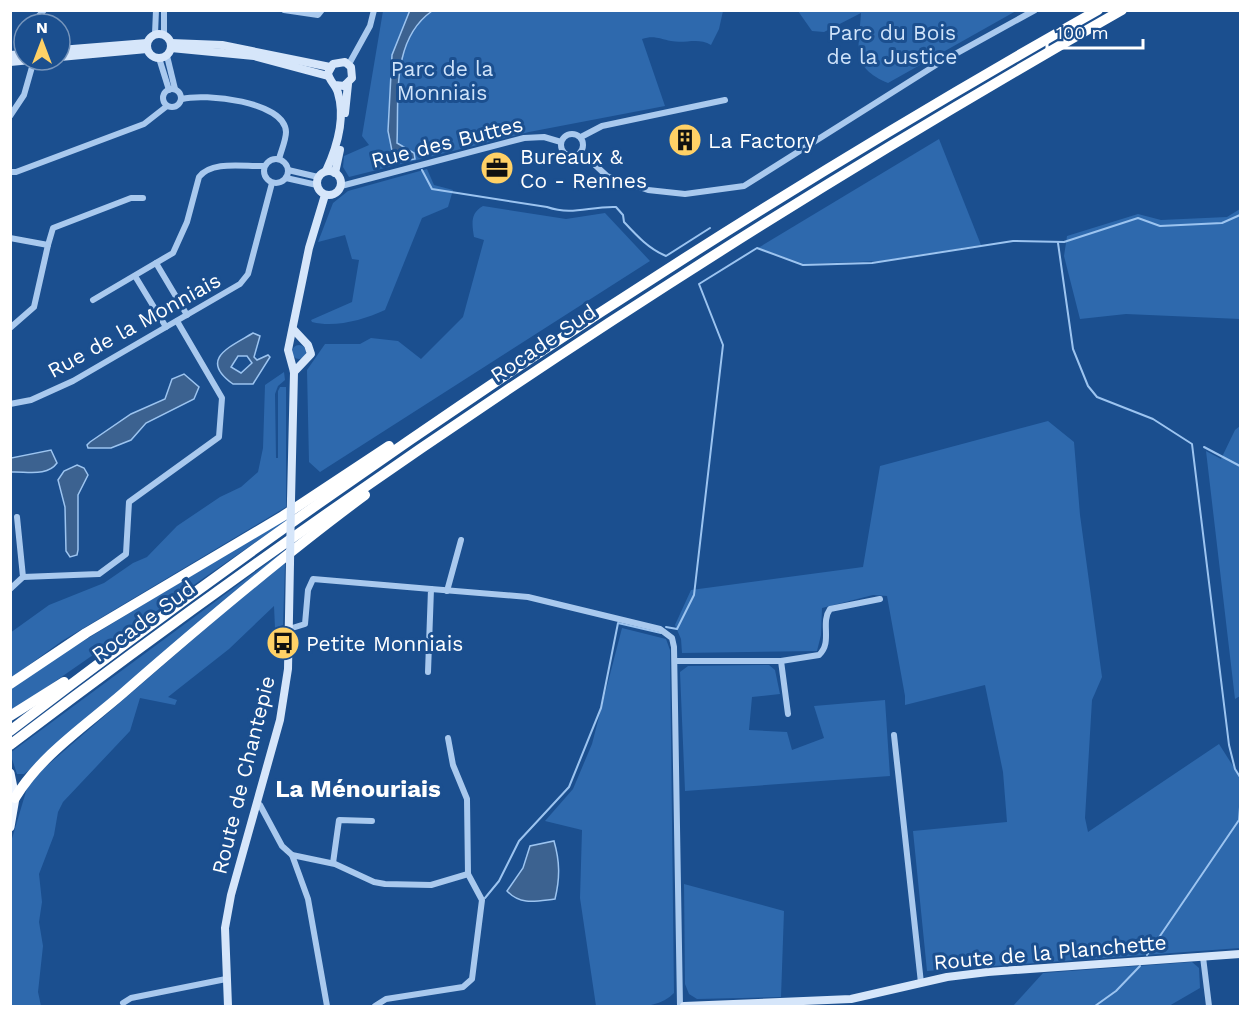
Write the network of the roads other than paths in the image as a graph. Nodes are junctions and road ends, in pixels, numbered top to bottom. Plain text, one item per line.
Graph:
1 (156, 10) edge
2 (164, 10) edge
3 (284, 10) edge
4 (322, 10) edge
5 (374, 10) edge
6 (1035, 10) edge
7 (1098, 10) edge
8 (1122, 10) edge
9 (160, 34) junction
10 (147, 46) junction
11 (72, 49) edge
12 (167, 51) junction
13 (72, 55) edge
14 (349, 64) junction
15 (329, 71) junction
16 (29, 72) edge
17 (348, 84) junction
18 (335, 85) junction
19 (172, 89) junction
20 (182, 99) junction
21 (725, 100) dead end
22 (167, 106) junction
23 (10, 116) edge
24 (581, 137) junction
25 (561, 142) junction
26 (581, 152) junction
27 (279, 159) junction
28 (264, 166) junction
29 (288, 170) junction
30 (10, 172) edge
31 (331, 172) junction
32 (286, 178) junction
33 (317, 181) junction
34 (272, 183) junction
35 (341, 186) junction
36 (325, 195) junction
37 (143, 198) dead end
38 (10, 238) edge
39 (48, 245) junction
40 (156, 263) junction
41 (135, 276) junction
42 (93, 300) dead end
43 (187, 315) junction
44 (177, 321) junction
45 (166, 327) junction
46 (10, 328) edge
47 (294, 330) junction
48 (303, 342) junction
49 (292, 344) junction
50 (292, 360) junction
51 (302, 363) junction
52 (294, 372) junction
53 (10, 404) edge
54 (428, 429) junction
55 (406, 458) junction
56 (17, 517) dead end
57 (460, 540) dead end
58 (23, 578) junction
59 (10, 589) edge
60 (431, 589) junction
61 (447, 591) junction
62 (880, 599) dead end
63 (289, 629) junction
64 (675, 661) junction
65 (781, 661) junction
66 (89, 671) junction
67 (428, 672) dead end
68 (10, 684) edge
69 (788, 714) dead end
70 (10, 716) edge
71 (10, 731) edge
72 (894, 735) dead end
73 (448, 738) dead end
74 (10, 745) edge
75 (12, 777) edge
76 (15, 798) junction
77 (257, 803) junction
78 (372, 821) dead end
79 (10, 827) edge
80 (292, 855) junction
81 (333, 863) junction
82 (468, 874) junction
83 (1240, 954) edge
84 (1203, 957) junction
85 (226, 979) junction
86 (921, 983) junction
87 (123, 1004) dead end
88 (228, 1006) edge
89 (327, 1006) edge
90 (375, 1006) edge
91 (682, 1006) edge
92 (1209, 1006) edge

1 - 9 street
2 - 9 street
3 - 4 street
5 - 14 street
6 - 26 street
7 - 54 highway, Rocade Sud
8 - 55 highway, Rocade Sud
9 - 10 street
9 - 12 street
10 - 11 street
10 - 12 street
10 - 13 street
12 - 15 street
12 - 19 street
14 - 15 street
14 - 17 street
15 - 18 street
16 - 23 street
17 - 18 street
17 - 31 street
18 - 31 street
19 - 20 street
19 - 22 street
20 - 22 street
20 - 27 street
21 - 24 street
22 - 30 street
24 - 25 street
24 - 26 street
25 - 26 street
25 - 35 street, Rue des Buttes
27 - 28 street
27 - 29 street
28 - 34 street
28 - 40 street
29 - 32 street
29 - 33 street
31 - 33 street
31 - 35 street
32 - 33 street
32 - 34 street
33 - 36 street
34 - 43 street, Rue de la Monniais
35 - 36 street
36 - 47 street
37 - 39 street
38 - 39 street
39 - 46 street
40 - 41 street
40 - 43 street
41 - 42 street
41 - 45 street
43 - 44 street, Rue de la Monniais
44 - 45 street, Rue de la Monniais
44 - 58 street
45 - 53 street, Rue de la Monniais
47 - 48 street
47 - 49 street
48 - 49 street
48 - 51 street
49 - 50 street
50 - 51 street
50 - 52 street, Route de Chantepie
51 - 52 street
52 - 63 street, Route de Chantepie, bridge
54 - 66 highway, Rocade Sud
54 - 68 highway
55 - 74 highway, Rocade Sud
55 - 76 highway
56 - 58 street
57 - 61 street
58 - 59 street
60 - 61 street
60 - 63 street
60 - 67 street
61 - 64 street
62 - 65 street
63 - 77 street, Route de Chantepie
64 - 65 street
64 - 91 street
65 - 69 street
66 - 70 highway
66 - 71 highway, Rocade Sud
72 - 86 street
73 - 82 street
75 - 76 main road
76 - 79 main road
77 - 80 street
77 - 85 street, Route de Chantepie
78 - 81 street
80 - 81 street
80 - 89 street
81 - 82 street
82 - 90 street
83 - 84 street, Route de la Planchette
84 - 86 street, Route de la Planchette
84 - 92 street
85 - 87 street
85 - 88 street, Route de Chantepie
86 - 91 street, Route de la Planchette

